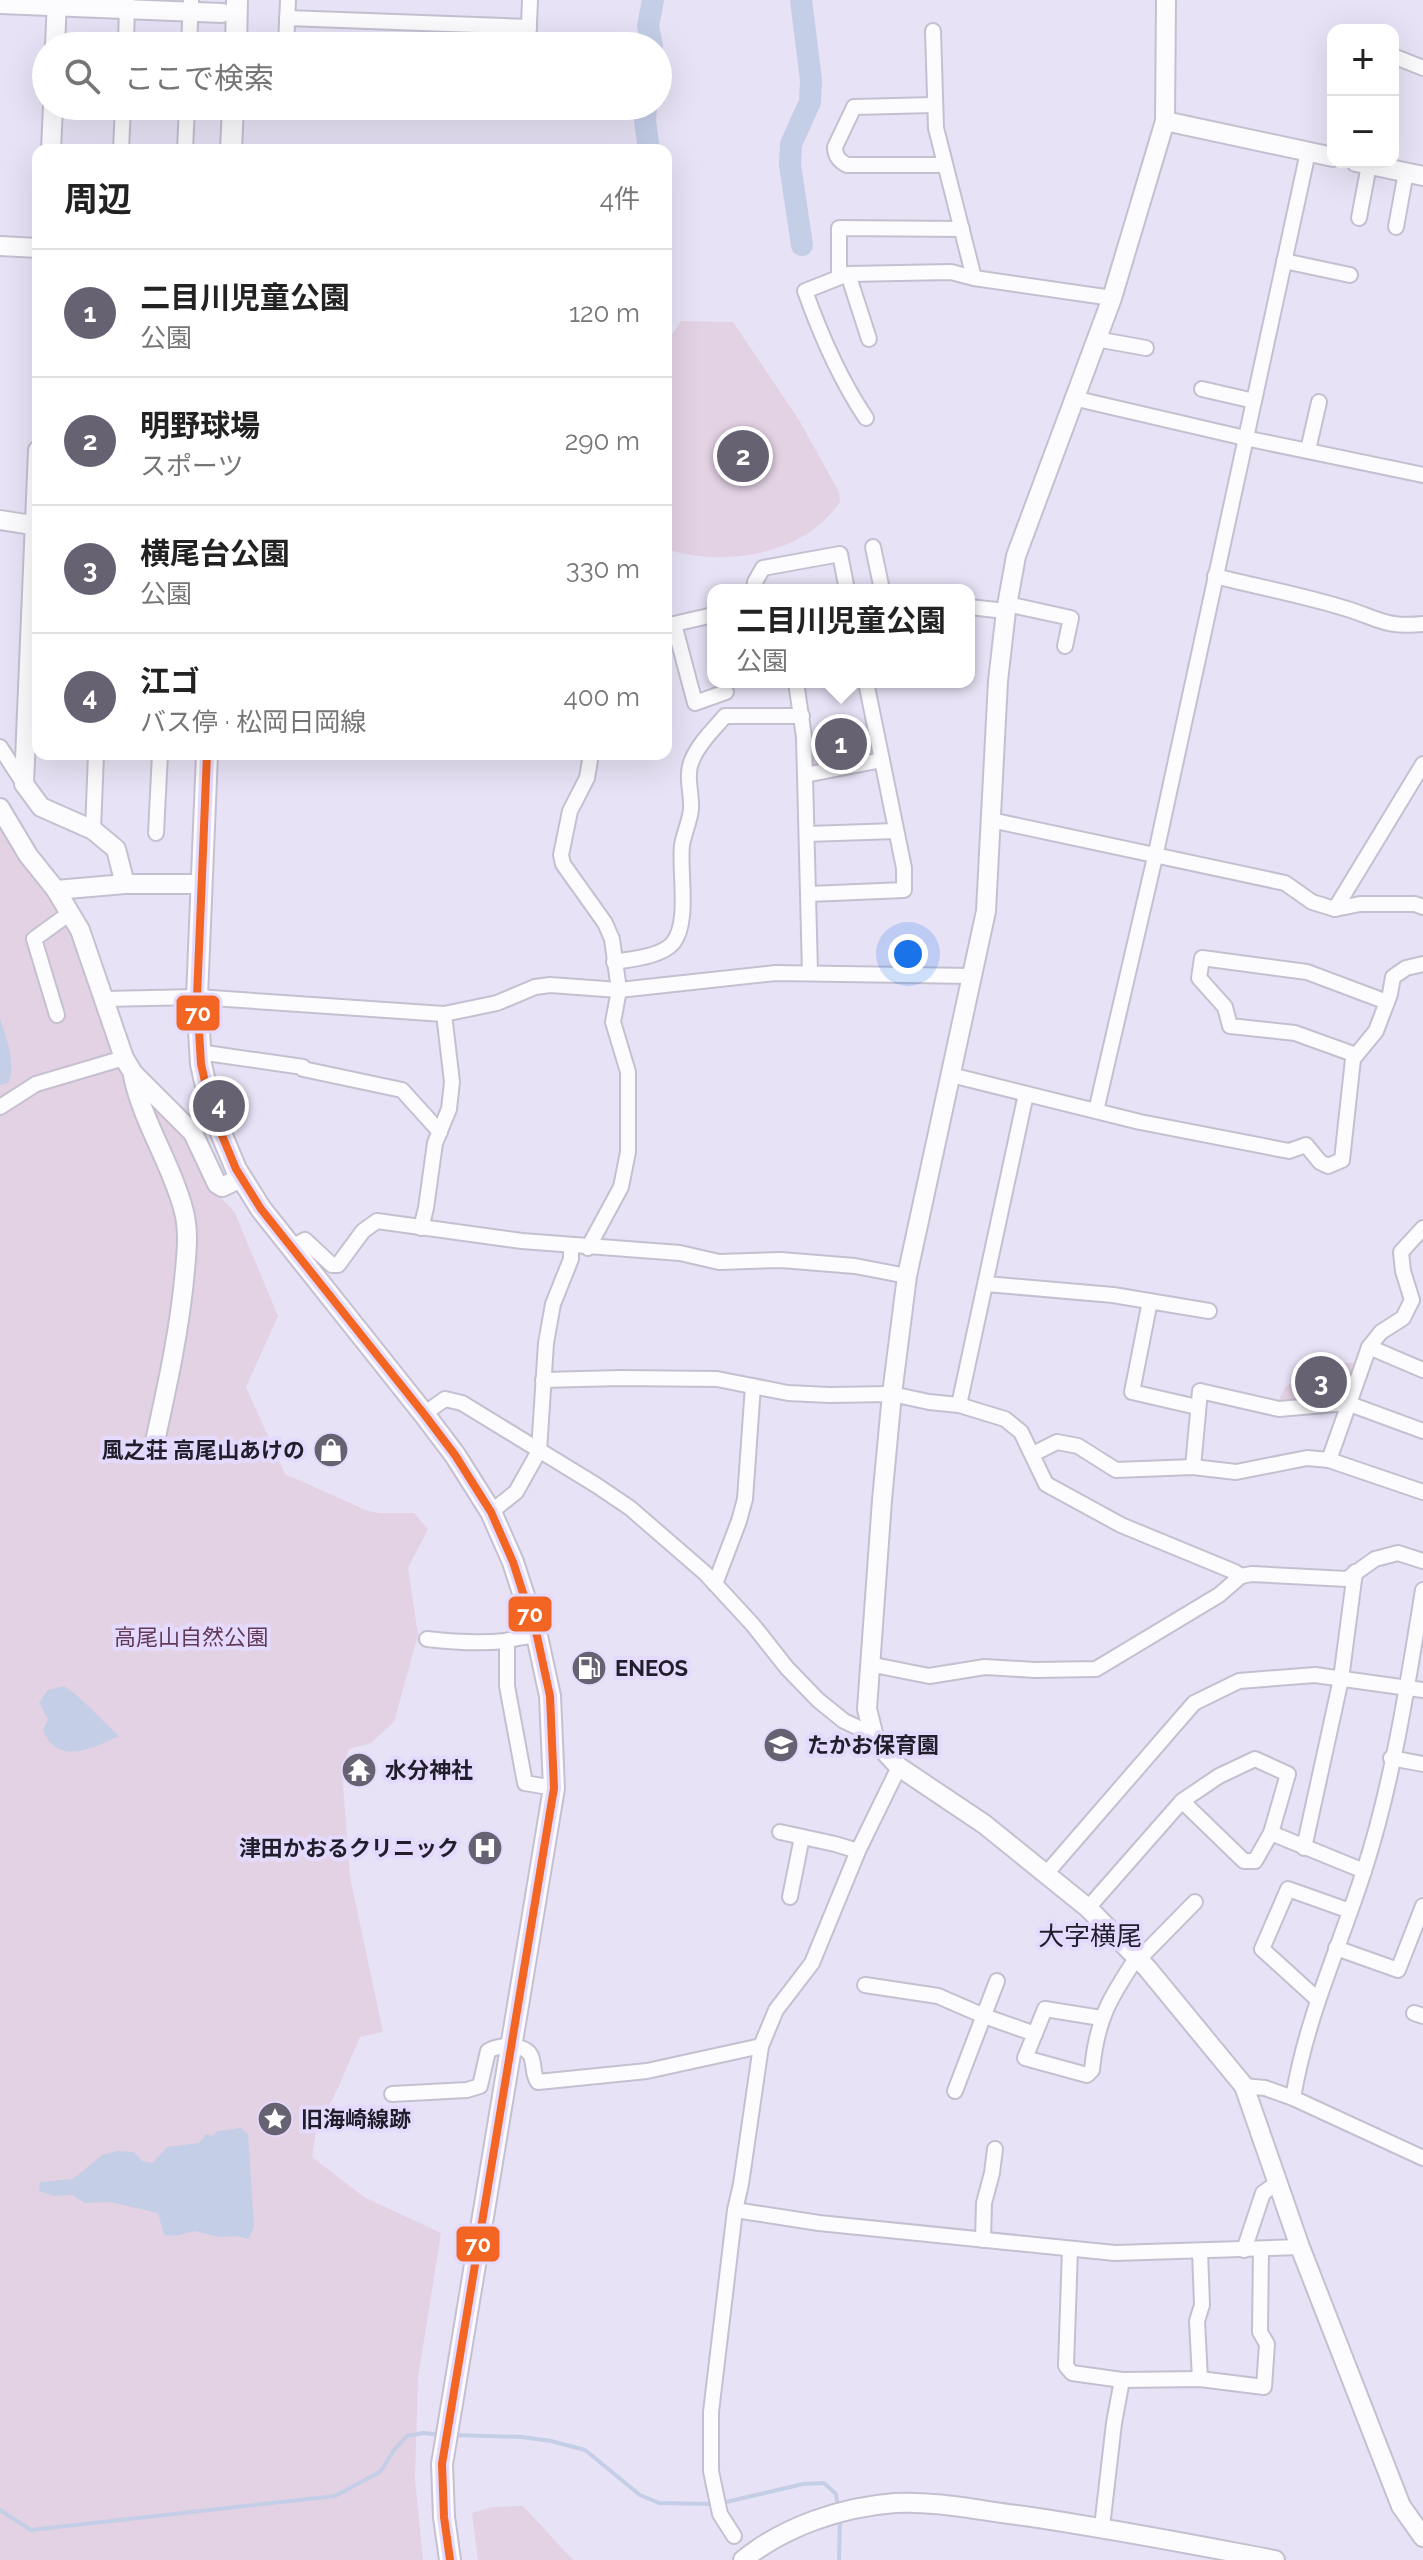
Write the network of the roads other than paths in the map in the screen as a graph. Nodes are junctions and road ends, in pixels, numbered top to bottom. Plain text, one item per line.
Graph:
1 (288, 0) edge
2 (530, 0) edge
3 (1166, 0) edge
4 (57, 3) edge
5 (0, 4) edge
6 (127, 5) edge
7 (191, 6) edge
8 (230, 7) edge
9 (287, 18) junction
10 (529, 27) junction
11 (933, 31) dead end
12 (56, 32) edge
13 (126, 32) edge
14 (190, 32) edge
15 (234, 32) edge
16 (286, 32) edge
17 (529, 32) edge
18 (1399, 58) edge
19 (1423, 68) edge
20 (933, 105) junction
21 (52, 120) edge
22 (122, 120) edge
23 (186, 120) edge
24 (232, 120) edge
25 (1165, 121) junction
26 (51, 144) edge
27 (121, 144) edge
28 (185, 144) edge
29 (231, 144) edge
30 (1308, 152) junction
31 (1327, 156) edge
32 (945, 165) junction
33 (1363, 168) edge
34 (1387, 168) edge
35 (1415, 174) edge
36 (1359, 218) dead end
37 (1396, 227) dead end
38 (962, 229) junction
39 (0, 246) edge
40 (32, 248) edge
41 (1284, 261) junction
42 (844, 275) junction
43 (1350, 275) dead end
44 (974, 278) junction
45 (1112, 298) junction
46 (871, 338) dead end
47 (1096, 339) junction
48 (1146, 348) dead end
49 (1202, 389) dead end
50 (1073, 398) junction
51 (1254, 401) junction
52 (1319, 402) dead end
53 (866, 418) dead end
54 (1245, 438) junction
55 (1308, 450) junction
56 (1423, 475) edge
57 (0, 520) edge
58 (32, 525) edge
59 (873, 547) dead end
60 (1215, 576) junction
61 (755, 584) edge
62 (846, 584) edge
63 (881, 584) edge
64 (975, 607) edge
65 (1006, 607) junction
66 (707, 616) edge
67 (1423, 624) edge
68 (1065, 646) dead end
69 (725, 688) edge
70 (727, 688) edge
71 (797, 688) edge
72 (867, 688) edge
73 (725, 716) junction
74 (802, 716) junction
75 (32, 738) edge
76 (0, 747) edge
77 (96, 760) edge
78 (160, 760) edge
79 (207, 760) edge
80 (590, 760) edge
81 (882, 760) junction
82 (1423, 764) edge
83 (805, 775) junction
84 (1419, 779) edge
85 (24, 784) junction
86 (0, 808) edge
87 (991, 820) junction
88 (93, 830) junction
89 (896, 831) junction
90 (156, 833) dead end
91 (807, 834) junction
92 (1155, 857) junction
93 (125, 884) junction
94 (202, 884) junction
95 (56, 890) junction
96 (809, 894) junction
97 (1423, 907) edge
98 (1335, 909) junction
99 (70, 913) junction
100 (614, 962) junction
101 (1423, 964) edge
102 (810, 973) junction
103 (972, 976) junction
104 (619, 990) junction
105 (197, 997) junction
106 (104, 999) junction
107 (1387, 1002) junction
108 (444, 1014) junction
109 (57, 1015) dead end
110 (199, 1052) junction
111 (1356, 1055) junction
112 (128, 1066) junction
113 (951, 1075) junction
114 (1026, 1094) junction
115 (0, 1107) edge
116 (1096, 1111) junction
117 (440, 1132) junction
118 (241, 1178) junction
119 (421, 1228) junction
120 (1420, 1235) edge
121 (571, 1245) junction
122 (292, 1247) junction
123 (588, 1248) junction
124 (907, 1276) junction
125 (986, 1284) junction
126 (1150, 1301) junction
127 (1418, 1303) edge
128 (1209, 1311) dead end
129 (1369, 1347) junction
130 (1423, 1370) edge
131 (543, 1380) junction
132 (753, 1386) junction
133 (892, 1394) junction
134 (1347, 1403) junction
135 (959, 1405) junction
136 (1197, 1407) junction
137 (424, 1414) junction
138 (1423, 1431) edge
139 (154, 1446) dead end
140 (539, 1451) junction
141 (1033, 1454) junction
142 (1329, 1460) junction
143 (1193, 1467) junction
144 (1423, 1492) edge
145 (491, 1512) junction
146 (1423, 1561) edge
147 (1355, 1572) junction
148 (1241, 1576) junction
149 (715, 1584) junction
150 (1423, 1590) edge
151 (537, 1636) junction
152 (427, 1639) dead end
153 (507, 1641) junction
154 (869, 1664) junction
155 (1341, 1679) junction
156 (1407, 1688) junction
157 (1423, 1690) edge
158 (872, 1734) junction
159 (1391, 1758) junction
160 (1423, 1764) edge
161 (899, 1767) junction
162 (554, 1788) junction
163 (1182, 1801) junction
164 (780, 1832) dead end
165 (1271, 1833) junction
166 (802, 1837) junction
167 (1304, 1848) junction
168 (858, 1851) junction
169 (1364, 1871) junction
170 (1045, 1875) junction
171 (790, 1897) dead end
172 (1195, 1902) dead end
173 (1423, 1906) edge
174 (1088, 1908) junction
175 (1350, 1911) junction
176 (1336, 1948) junction
177 (1138, 1958) junction
178 (997, 1981) dead end
179 (865, 1985) dead end
180 (1317, 1999) junction
181 (984, 2016) junction
182 (1101, 2018) junction
183 (1035, 2034) junction
184 (761, 2046) junction
185 (512, 2047) junction
186 (1244, 2086) junction
187 (955, 2091) dead end
188 (392, 2094) dead end
189 (1293, 2098) junction
190 (995, 2149) dead end
191 (1423, 2158) edge
192 (1277, 2183) junction
193 (735, 2210) junction
194 (983, 2240) junction
195 (1300, 2247) junction
196 (1070, 2249) junction
197 (1244, 2250) junction
198 (1261, 2250) junction
199 (1200, 2251) junction
200 (1200, 2379) junction
201 (1122, 2380) junction
202 (1102, 2527) junction
203 (734, 2536) dead end
204 (1423, 2537) edge
205 (455, 2556) edge
206 (743, 2560) edge
207 (1275, 2560) edge

1 - 9 street
2 - 10 street
3 - 25 street
4 - 5 street
4 - 6 street
4 - 12 street
6 - 7 street
6 - 13 street
7 - 8 street
7 - 14 street
8 - 15 main road
9 - 10 street
9 - 16 street
10 - 17 street
11 - 20 street
18 - 19 street
20 - 32 street
20 - 32 street
21 - 26 street
22 - 27 street
23 - 28 street
24 - 29 main road
25 - 30 street
25 - 45 street
30 - 31 street
30 - 41 street
32 - 38 street
33 - 36 street
34 - 35 street
35 - 37 street
38 - 42 street
38 - 44 street
39 - 40 street
41 - 43 street
41 - 51 street
42 - 44 street
42 - 46 street
42 - 53 street
44 - 45 street
45 - 47 street
47 - 48 street
47 - 50 street
49 - 51 street
50 - 54 street
50 - 65 street
51 - 54 street
52 - 55 street
54 - 55 street
54 - 60 street
55 - 56 street
57 - 58 street
59 - 63 street
60 - 67 street
60 - 92 street
61 - 62 street
64 - 65 street
65 - 68 street
65 - 87 street
66 - 69 street
70 - 73 street
71 - 74 street
72 - 81 street
73 - 74 street
73 - 100 street
74 - 83 street
75 - 85 street
76 - 85 street
77 - 88 street
78 - 90 street
79 - 94 main road
80 - 100 street
81 - 83 street
81 - 89 street
82 - 84 street
83 - 91 street
84 - 98 street
85 - 88 street
86 - 95 street
87 - 92 street
87 - 103 street
88 - 93 street
89 - 91 street
89 - 96 street
91 - 96 street
92 - 98 street
92 - 116 street
93 - 94 street
93 - 95 street
94 - 105 main road
95 - 99 street
96 - 102 street
97 - 98 street
99 - 106 street
99 - 109 street
100 - 104 street
101 - 107 street
102 - 103 street
102 - 104 street
103 - 113 street
104 - 108 street
104 - 123 street
105 - 106 street
105 - 108 street
105 - 110 main road
106 - 112 street
107 - 111 street
107 - 111 street
108 - 117 street
110 - 117 street
110 - 118 main road
111 - 116 street
112 - 115 street
112 - 118 street
112 - 139 street
113 - 114 street
113 - 124 street
114 - 116 street
114 - 125 street
117 - 119 street
118 - 122 main road
119 - 121 street
119 - 122 street
120 - 127 street
121 - 123 street
121 - 131 street
122 - 137 main road
123 - 124 street
124 - 133 street
125 - 126 street
125 - 135 street
126 - 128 street
126 - 136 street
127 - 129 street
129 - 130 street
129 - 134 street
131 - 132 street
131 - 140 street
132 - 133 street
132 - 149 street
133 - 135 street
133 - 154 street
134 - 136 street
134 - 138 street
134 - 142 street
135 - 141 street
136 - 143 street
137 - 140 street
137 - 145 main road
140 - 145 street
140 - 149 street
141 - 143 street
141 - 148 street
142 - 143 street
142 - 144 street
145 - 151 main road
146 - 147 street
147 - 148 street
147 - 155 street
148 - 154 street
149 - 158 street
150 - 156 street
151 - 153 street
151 - 162 main road
152 - 153 street
153 - 162 street
154 - 158 street
155 - 156 street
155 - 167 street
155 - 170 street
156 - 157 street
156 - 159 street
158 - 161 street
159 - 160 street
159 - 169 street
161 - 168 street
161 - 170 street
162 - 185 main road
163 - 165 street
163 - 165 street
163 - 174 street
164 - 166 street
165 - 167 street
166 - 168 street
166 - 171 street
167 - 169 street
168 - 184 street
169 - 175 street
170 - 174 street
172 - 177 street
173 - 176 street
174 - 177 street
175 - 176 street
175 - 180 street
176 - 180 street
177 - 182 street
177 - 186 street
178 - 181 street
179 - 181 street
180 - 189 street
181 - 183 street
181 - 187 street
182 - 183 street
182 - 183 street
184 - 185 street
184 - 193 street
185 - 188 street
185 - 205 main road
186 - 189 street
186 - 192 street
189 - 191 street
190 - 194 street
192 - 195 street
192 - 197 street
193 - 194 street
193 - 203 street
194 - 196 street
195 - 198 street
195 - 204 street
196 - 199 street
196 - 201 street
197 - 198 street
197 - 199 street
198 - 200 street
199 - 200 street
200 - 201 street
201 - 202 street
202 - 206 street
202 - 207 street

